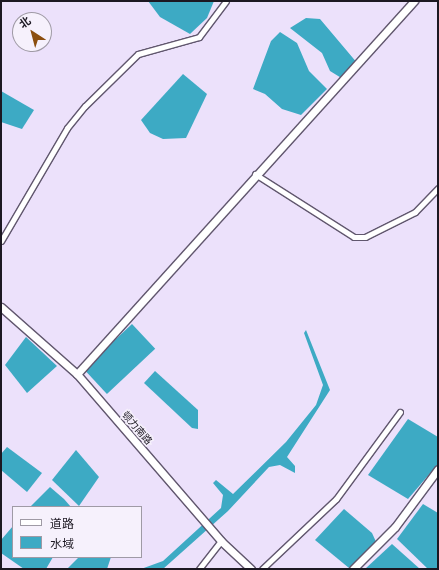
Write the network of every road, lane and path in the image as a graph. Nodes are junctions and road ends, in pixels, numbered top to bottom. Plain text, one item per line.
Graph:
1 (226, 1) edge
2 (414, 1) edge
3 (255, 174) junction
4 (438, 188) edge
5 (1, 241) edge
6 (1, 307) edge
7 (77, 374) junction
8 (400, 412) dead end
9 (438, 469) edge
10 (221, 541) junction
11 (199, 569) edge
12 (251, 569) edge
13 (262, 569) edge
14 (353, 569) edge

1 - 5 street
2 - 3 street
3 - 4 street
3 - 7 street
6 - 7 street, 顿力南路
7 - 10 street, 顿力南路
8 - 13 street
9 - 14 street
10 - 11 street
10 - 12 street, 顿力南路

